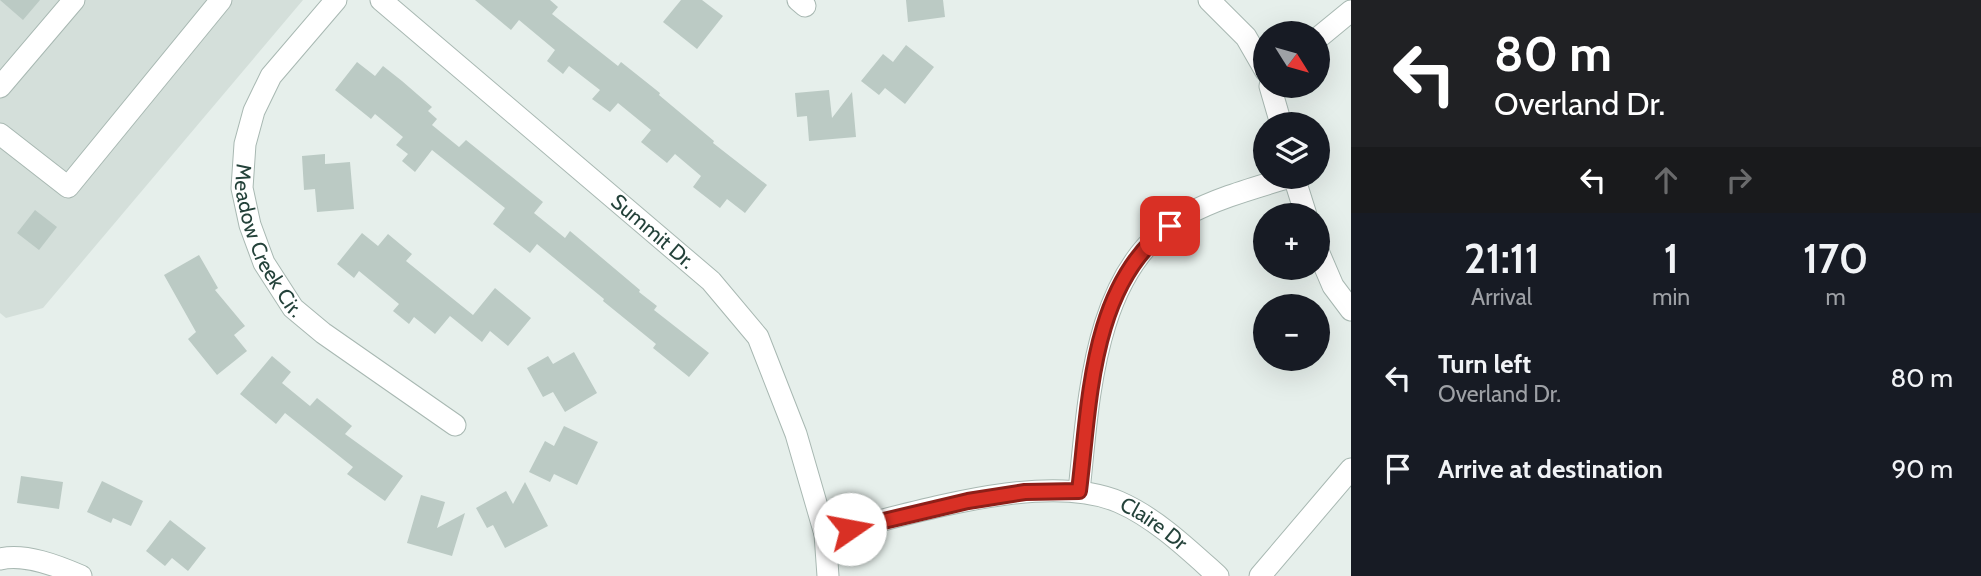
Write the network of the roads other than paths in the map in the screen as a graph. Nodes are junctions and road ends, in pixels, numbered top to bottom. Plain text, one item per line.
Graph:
1 (74, 0) edge
2 (221, 0) edge
3 (336, 0) edge
4 (381, 0) edge
5 (1209, 0) edge
6 (1351, 11) edge
7 (1330, 28) edge
8 (1253, 49) edge
9 (0, 87) edge
10 (0, 134) edge
11 (1253, 189) edge
12 (1330, 280) edge
13 (1351, 310) edge
14 (454, 425) dead end
15 (1351, 470) edge
16 (1079, 491) junction
17 (825, 534) junction
18 (0, 559) edge
19 (81, 576) edge
20 (828, 576) edge
21 (1218, 576) edge
22 (1260, 576) edge

1 - 9 street
2 - 10 street
3 - 14 street, Meadow Creek Cir.
4 - 17 street, Summit Dr.
5 - 8 street
6 - 7 street
11 - 16 street
12 - 13 street
15 - 22 street
16 - 17 street, Claire Dr
16 - 21 street, Claire Dr
17 - 20 street, Summit Dr.
18 - 19 street

